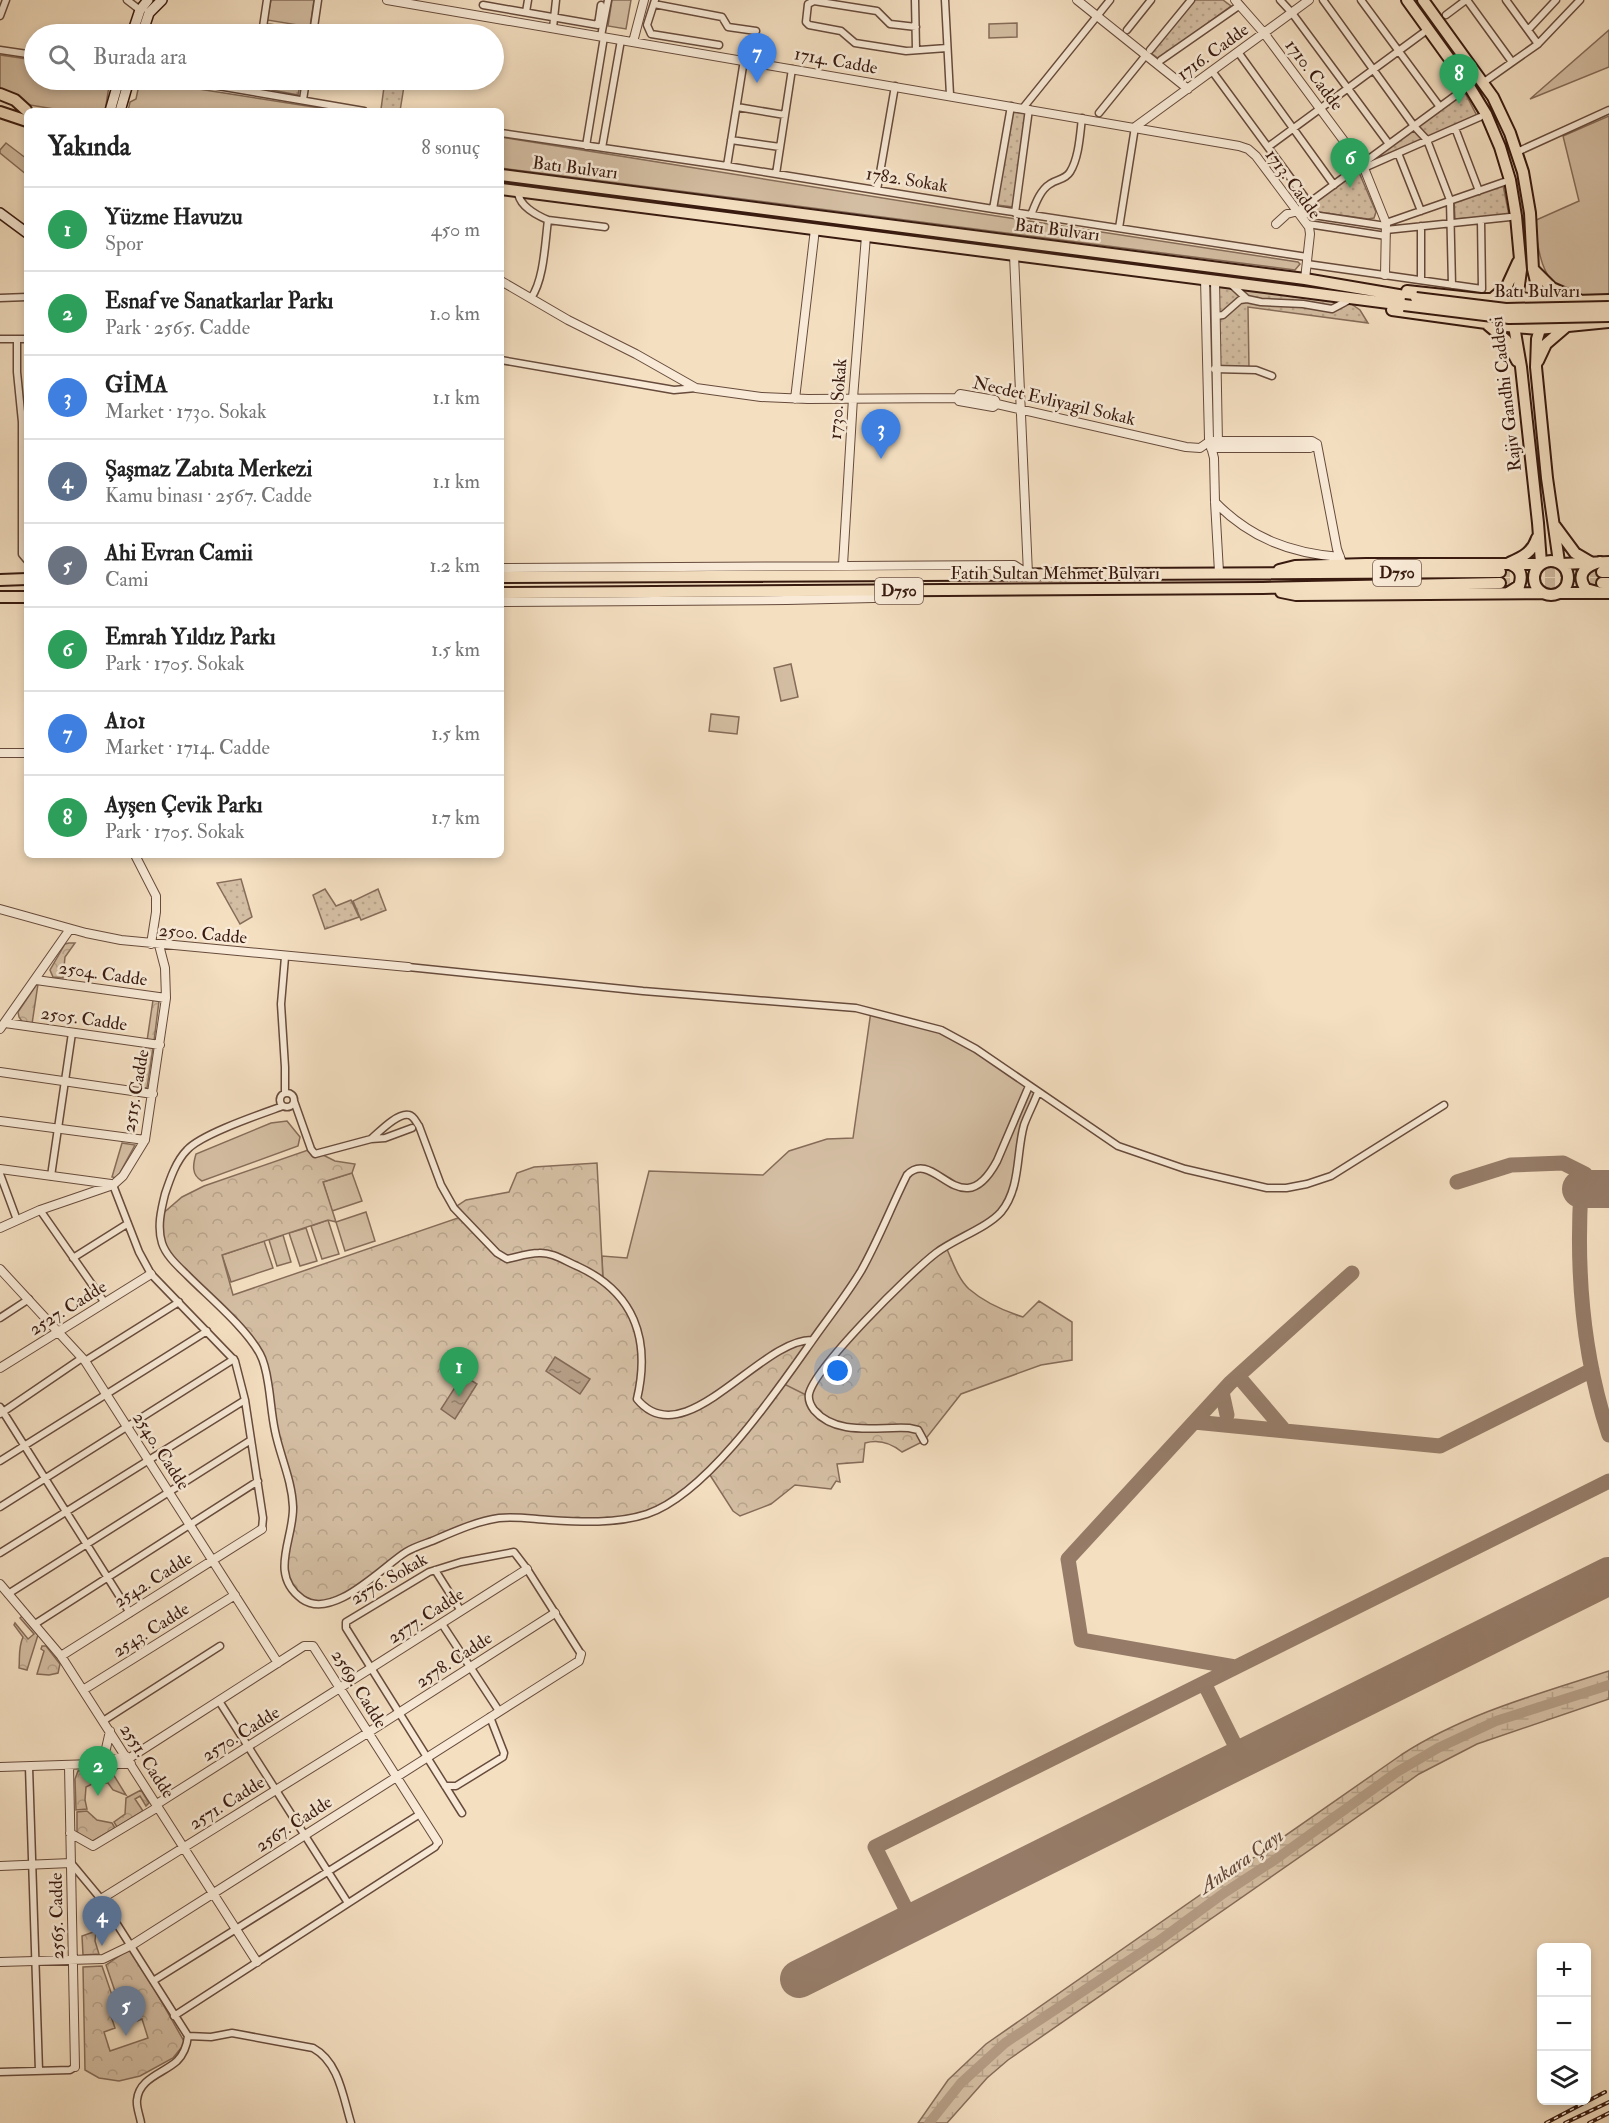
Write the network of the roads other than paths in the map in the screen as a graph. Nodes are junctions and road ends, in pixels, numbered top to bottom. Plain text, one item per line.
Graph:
1 (6, 0) edge
2 (127, 0) edge
3 (148, 0) edge
4 (162, 0) edge
5 (267, 0) edge
6 (318, 0) edge
7 (387, 0) edge
8 (528, 0) edge
9 (556, 0) edge
10 (608, 0) edge
11 (644, 0) edge
12 (915, 0) edge
13 (945, 0) edge
14 (1077, 0) edge
15 (1110, 0) edge
16 (1151, 0) edge
17 (1191, 0) edge
18 (1280, 0) edge
19 (1309, 0) edge
20 (1323, 0) edge
21 (1361, 0) edge
22 (1407, 0) edge
23 (1423, 0) edge
24 (1467, 0) edge
25 (1517, 0) edge
26 (1556, 0) edge
27 (1580, 0) edge
28 (407, 2) edge
29 (654, 2) edge
30 (1238, 2) edge
31 (1509, 3) edge
32 (483, 5) dead end
33 (601, 5) dead end
34 (140, 10) junction
35 (526, 12) junction
36 (1292, 13) junction
37 (1446, 15) dead end
38 (0, 16) edge
39 (1097, 16) junction
40 (554, 17) junction
41 (135, 24) edge
42 (145, 24) edge
43 (263, 24) edge
44 (314, 24) edge
45 (916, 27) junction
46 (553, 28) junction
47 (1127, 30) dead end
48 (1528, 30) junction
49 (756, 31) dead end
50 (1264, 33) junction
51 (1424, 33) dead end
52 (603, 36) junction
53 (621, 39) junction
54 (633, 42) junction
55 (1538, 44) junction
56 (719, 45) dead end
57 (947, 48) junction
58 (916, 49) junction
59 (0, 50) edge
60 (1399, 51) junction
61 (1148, 52) junction
62 (1238, 52) junction
63 (24, 54) edge
64 (744, 60) junction
65 (1161, 60) dead end
66 (1512, 62) junction
67 (792, 69) junction
68 (1374, 70) junction
69 (1212, 71) junction
70 (1484, 82) junction
71 (895, 86) junction
72 (1348, 88) junction
73 (1188, 89) junction
74 (116, 90) edge
75 (126, 90) edge
76 (240, 90) edge
77 (304, 90) edge
78 (1463, 90) dead end
79 (252, 92) joint
80 (0, 94) edge
81 (950, 95) junction
82 (0, 100) edge
83 (303, 100) junction
84 (1011, 105) junction
85 (737, 107) junction
86 (1440, 107) junction
87 (111, 108) edge
88 (121, 108) edge
89 (347, 108) edge
90 (1026, 108) junction
91 (1320, 109) junction
92 (24, 110) edge
93 (1609, 110) edge
94 (24, 112) edge
95 (2, 113) edge
96 (1098, 113) dead end
97 (24, 114) edge
98 (785, 114) junction
99 (1480, 117) dead end
100 (1082, 118) junction
101 (1414, 126) junction
102 (1135, 127) junction
103 (1293, 128) junction
104 (1455, 128) junction
105 (504, 133) edge
106 (731, 140) junction
107 (1427, 140) junction
108 (1389, 144) junction
109 (586, 146) junction
110 (780, 147) junction
111 (1243, 147) joint
112 (1268, 147) junction
113 (602, 148) junction
114 (1517, 152) junction
115 (1398, 153) junction
116 (727, 166) junction
117 (1363, 166) junction
118 (776, 174) junction
119 (504, 175) edge
120 (1504, 182) dead end
121 (1334, 185) junction
122 (504, 189) edge
123 (877, 190) junction
124 (518, 191) junction
125 (1479, 191) junction
126 (1450, 201) junction
127 (1309, 203) junction
128 (993, 209) junction
129 (1421, 211) junction
130 (1299, 212) junction
131 (0, 213) edge
132 (1015, 213) junction
133 (1031, 215) junction
134 (1510, 217) dead end
135 (548, 220) junction
136 (1481, 220) junction
137 (1452, 223) junction
138 (1276, 224) dead end
139 (1308, 224) junction
140 (1421, 226) junction
141 (605, 227) dead end
142 (1119, 228) junction
143 (1386, 228) junction
144 (815, 229) junction
145 (24, 231) edge
146 (866, 236) junction
147 (1014, 255) junction
148 (1520, 259) junction
149 (1307, 260) junction
150 (1533, 269) junction
151 (1385, 275) junction
152 (1305, 279) junction
153 (1210, 280) junction
154 (1421, 280) junction
155 (1228, 282) junction
156 (504, 283) edge
157 (1452, 285) junction
158 (1353, 287) junction
159 (1288, 290) junction
160 (1334, 296) junction
161 (24, 297) edge
162 (0, 298) edge
163 (531, 298) junction
164 (1247, 299) junction
165 (1492, 300) junction
166 (1517, 300) junction
167 (1609, 300) edge
168 (1347, 301) junction
169 (1583, 301) junction
170 (1542, 302) junction
171 (1287, 303) junction
172 (1609, 307) edge
173 (1216, 316) junction
174 (1609, 316) edge
175 (1609, 322) edge
176 (1485, 323) junction
177 (1568, 326) junction
178 (1515, 327) junction
179 (1538, 329) junction
180 (0, 339) edge
181 (24, 339) edge
182 (17, 340) junction
183 (504, 361) edge
184 (1521, 367) junction
185 (1536, 367) junction
186 (1207, 369) junction
187 (1217, 369) junction
188 (1272, 376) dead end
189 (696, 388) junction
190 (853, 398) junction
191 (795, 399) junction
192 (1021, 409) junction
193 (24, 417) edge
194 (1214, 445) junction
195 (1215, 502) junction
196 (1539, 523) junction
197 (1553, 523) junction
198 (24, 556) edge
199 (1342, 561) junction
200 (1509, 563) junction
201 (1560, 563) junction
202 (1540, 564) junction
203 (843, 565) junction
204 (791, 566) junction
205 (504, 568) edge
206 (1220, 572) junction
207 (1262, 573) junction
208 (1028, 574) junction
209 (831, 575) junction
210 (1604, 576) edge
211 (504, 577) edge
212 (24, 579) edge
213 (0, 580) edge
214 (1263, 588) junction
215 (920, 591) junction
216 (504, 593) edge
217 (1542, 593) junction
218 (1559, 593) junction
219 (1508, 594) junction
220 (0, 597) edge
221 (24, 597) edge
222 (504, 603) edge
223 (0, 753) edge
224 (24, 753) edge
225 (137, 858) edge
226 (0, 909) edge
227 (70, 929) junction
228 (155, 945) junction
229 (285, 957) junction
230 (408, 968) joint
231 (36, 980) junction
232 (166, 998) junction
233 (3, 1026) edge
234 (72, 1033) junction
235 (160, 1045) junction
236 (285, 1067) junction
237 (0, 1072) edge
238 (65, 1082) junction
239 (1029, 1086) junction
240 (1038, 1092) junction
241 (153, 1094) junction
242 (288, 1102) junction
243 (1444, 1105) dead end
244 (0, 1121) edge
245 (58, 1128) junction
246 (412, 1128) dead end
247 (371, 1139) junction
248 (145, 1140) junction
249 (0, 1169) edge
250 (0, 1174) edge
251 (51, 1176) junction
252 (113, 1185) junction
253 (40, 1210) junction
254 (17, 1220) junction
255 (127, 1224) junction
256 (0, 1228) edge
257 (73, 1258) junction
258 (1, 1271) edge
259 (151, 1274) junction
260 (29, 1299) junction
261 (179, 1302) junction
262 (105, 1303) junction
263 (0, 1318) edge
264 (207, 1331) junction
265 (58, 1332) junction
266 (812, 1340) junction
267 (84, 1359) junction
268 (234, 1359) junction
269 (0, 1368) edge
270 (106, 1394) junction
271 (245, 1400) junction
272 (1, 1411) edge
273 (127, 1426) junction
274 (251, 1440) junction
275 (924, 1442) dead end
276 (25, 1446) junction
277 (149, 1460) junction
278 (0, 1461) edge
279 (45, 1478) junction
280 (258, 1481) junction
281 (170, 1492) junction
282 (0, 1507) edge
283 (66, 1511) junction
284 (190, 1525) junction
285 (262, 1529) joint
286 (87, 1544) junction
287 (0, 1553) edge
288 (213, 1560) junction
289 (528, 1569) junction
290 (435, 1570) junction
291 (108, 1577) junction
292 (3, 1590) edge
293 (235, 1594) junction
294 (461, 1611) junction
295 (130, 1612) junction
296 (555, 1613) junction
297 (34, 1624) junction
298 (442, 1624) junction
299 (220, 1646) dead end
300 (581, 1654) joint
301 (61, 1656) junction
302 (278, 1663) junction
303 (470, 1667) junction
304 (371, 1669) junction
305 (341, 1688) junction
306 (83, 1690) junction
307 (219, 1701) junction
308 (499, 1711) junction
309 (399, 1713) junction
310 (490, 1717) junction
311 (104, 1721) junction
312 (110, 1731) junction
313 (369, 1732) junction
314 (249, 1747) junction
315 (427, 1757) junction
316 (128, 1760) junction
317 (96, 1764) junction
318 (69, 1766) junction
319 (0, 1767) edge
320 (29, 1767) junction
321 (396, 1777) junction
322 (445, 1786) junction
323 (276, 1790) junction
324 (158, 1805) junction
325 (462, 1813) dead end
326 (420, 1814) junction
327 (70, 1833) junction
328 (305, 1835) junction
329 (438, 1842) joint
330 (184, 1847) junction
331 (71, 1863) junction
332 (32, 1865) junction
333 (0, 1866) edge
334 (328, 1872) junction
335 (214, 1893) junction
336 (101, 1899) junction
337 (348, 1903) junction
338 (236, 1929) junction
339 (132, 1945) junction
340 (73, 1960) junction
341 (36, 1961) junction
342 (0, 1962) edge
343 (257, 1962) junction
344 (153, 1981) junction
345 (174, 2016) junction
346 (188, 2036) junction
347 (75, 2067) joint
348 (39, 2071) junction
349 (0, 2072) edge
350 (141, 2123) edge
351 (351, 2123) edge

1 - 38 street
2 - 34 street
3 - 34 main road
4 - 42 main road
5 - 43 street
6 - 44 street
7 - 28 street, 1714. Cadde
8 - 35 street
9 - 40 street
10 - 52 street
11 - 54 street
12 - 45 street
13 - 57 street
14 - 39 street
15 - 39 street
16 - 47 street
17 - 61 street
18 - 36 street
19 - 36 street, 1716. Cadde
20 - 68 street
21 - 60 street
22 - 148 main road, Rajiv Gandhi Caddesi
23 - 70 main road, Rajiv Gandhi Caddesi
24 - 37 street
24 - 66 street
25 - 31 street
26 - 48 street
27 - 55 street
28 - 46 street, 1714. Cadde
29 - 49 street
29 - 56 street
30 - 50 street, 1710. Cadde
30 - 65 street
31 - 48 street
32 - 35 street
33 - 40 street
34 - 41 main road
35 - 40 street
36 - 50 street, 1716. Cadde
36 - 72 street
39 - 61 street
39 - 90 street
40 - 46 street
45 - 58 street
45 - 58 street
46 - 52 street, 1714. Cadde
48 - 55 street
50 - 62 street, 1716. Cadde
50 - 91 street, 1710. Cadde
51 - 60 street
52 - 53 street, 1714. Cadde
52 - 109 street
53 - 54 street, 1714. Cadde
53 - 113 street
54 - 64 street, 1714. Cadde
55 - 66 street
57 - 58 street
57 - 81 street
59 - 63 street
60 - 68 street
60 - 86 street
61 - 73 street
61 - 96 street
62 - 69 street, 1716. Cadde
62 - 103 street
64 - 67 street, 1714. Cadde
64 - 85 street
66 - 70 street
67 - 71 street, 1714. Cadde
67 - 98 street
68 - 72 street
68 - 101 street
69 - 73 street, 1716. Cadde
69 - 112 street
70 - 114 main road, Rajiv Gandhi Caddesi
71 - 81 street, 1714. Cadde
71 - 123 street
72 - 91 street
72 - 108 street
73 - 102 street, 1716. Cadde
74 - 87 main road
75 - 88 main road
76 - 79 street
77 - 83 street
78 - 86 street
79 - 83 street
80 - 92 main road
81 - 84 street, 1714. Cadde
82 - 94 main road
83 - 89 street
84 - 90 street, 1714. Cadde
84 - 128 street
85 - 98 street
85 - 106 street
86 - 101 street
90 - 100 street, 1714. Cadde
90 - 132 street
91 - 103 street
91 - 117 street, 1710. Cadde
93 - 114 street
95 - 97 main road
98 - 110 street
99 - 104 street
100 - 102 street, 1714. Cadde
100 - 133 street
101 - 107 street
101 - 108 street
102 - 111 street, 1714. Cadde
102 - 142 street
103 - 112 street
103 - 121 street
104 - 107 street
104 - 125 street
105 - 109 street, 1782. Sokak
106 - 110 street
106 - 116 street
107 - 115 street
107 - 126 street
108 - 117 street
109 - 113 street, 1782. Sokak
110 - 118 street
111 - 130 street, 1713. Cadde
112 - 127 street
113 - 116 street, 1782. Sokak
114 - 150 main road, Rajiv Gandhi Caddesi
115 - 117 street
115 - 129 street
116 - 118 street, 1782. Sokak
117 - 121 street
117 - 143 street, 1710. Cadde
118 - 123 street, 1782. Sokak
119 - 152 main road, Batı Bulvarı
120 - 125 street
121 - 127 street
122 - 124 main road, Batı Bulvarı
123 - 128 street, 1782. Sokak
124 - 135 street
124 - 144 main road, Batı Bulvarı
125 - 126 street
126 - 129 street
126 - 137 street
127 - 130 street
128 - 132 street, 1782. Sokak
129 - 143 street
130 - 138 street
130 - 139 street, 1713. Cadde
130 - 143 street
131 - 145 main road
132 - 133 street, 1782. Sokak
133 - 142 street, 1782. Sokak
134 - 136 street
135 - 141 street
135 - 163 street
136 - 137 street
136 - 157 street, 1782. Sokak
137 - 140 street
137 - 157 street
139 - 143 street
139 - 149 street, 1713. Cadde
140 - 143 street
140 - 154 street
142 - 149 street, 1782. Sokak
143 - 151 street, 1710. Cadde
144 - 146 main road, Batı Bulvarı
144 - 191 street
146 - 147 main road, Batı Bulvarı
146 - 190 street, 1730. Sokak
147 - 153 main road, Batı Bulvarı
147 - 192 street
148 - 165 main road
148 - 166 main road, Rajiv Gandhi Caddesi
149 - 151 street, 1782. Sokak
149 - 152 street, 1713. Cadde
150 - 169 main road
150 - 170 main road, Rajiv Gandhi Caddesi
151 - 154 street, 1782. Sokak
152 - 158 main road, Batı Bulvarı
153 - 155 main road, Batı Bulvarı
153 - 173 street
153 - 186 street
154 - 157 street, 1782. Sokak
155 - 159 main road, Batı Bulvarı
155 - 164 street
156 - 163 street
158 - 165 main road, Batı Bulvarı
158 - 172 main road, Batı Bulvarı, bridge
159 - 160 main road, Batı Bulvarı
159 - 171 street
160 - 168 main road, Batı Bulvarı
160 - 174 main road, Batı Bulvarı, bridge
161 - 162 street
163 - 189 street
164 - 171 street
164 - 173 street
165 - 166 main road, Batı Bulvarı
166 - 170 main road, Batı Bulvarı
166 - 178 main road, Rajiv Gandhi Caddesi
167 - 169 main road, Batı Bulvarı
168 - 171 street
168 - 176 main road, Batı Bulvarı
169 - 170 main road, Batı Bulvarı
170 - 179 main road, Rajiv Gandhi Caddesi
173 - 187 street
175 - 177 main road, Batı Bulvarı
176 - 178 main road, Batı Bulvarı
176 - 184 main road
177 - 179 main road, Batı Bulvarı
177 - 185 main road
178 - 179 main road, Batı Bulvarı
178 - 184 main road, Rajiv Gandhi Caddesi
179 - 185 main road, Rajiv Gandhi Caddesi
180 - 182 street
181 - 182 street
182 - 193 street
183 - 189 street
184 - 196 main road, Rajiv Gandhi Caddesi
185 - 197 main road, Rajiv Gandhi Caddesi
186 - 187 street
186 - 194 street
187 - 188 street
187 - 194 street
189 - 191 street, Necdet Evliyagil Sokak
190 - 191 street, Necdet Evliyagil Sokak
190 - 192 street, Necdet Evliyagil Sokak
190 - 203 street, 1730. Sokak
192 - 194 street, Necdet Evliyagil Sokak
192 - 208 street
193 - 198 street
194 - 195 street
194 - 199 street
195 - 199 street
195 - 206 street
196 - 200 main road
196 - 202 main road, Rajiv Gandhi Caddesi
197 - 201 main road, Rajiv Gandhi Caddesi
197 - 210 main road
199 - 200 main road
199 - 207 main road
200 - 202 main road
200 - 219 main road
201 - 202 main road
201 - 210 main road
201 - 218 main road
202 - 217 main road
203 - 204 street
203 - 208 street
204 - 205 street
204 - 209 street
206 - 207 main road, Fatih Sultan Mehmet Bulvarı / D750
206 - 208 main road, Fatih Sultan Mehmet Bulvarı / D750
207 - 214 main road, Fatih Sultan Mehmet Bulvarı / D750
208 - 209 main road, Fatih Sultan Mehmet Bulvarı / D750
209 - 211 main road, Fatih Sultan Mehmet Bulvarı / D750
210 - 218 main road
212 - 213 main road
214 - 215 main road, Fatih Sultan Mehmet Bulvarı / D750
214 - 219 main road
215 - 216 main road, Fatih Sultan Mehmet Bulvarı / D750
215 - 222 street
217 - 218 main road
217 - 219 main road
220 - 221 main road
223 - 224 street
225 - 228 street
226 - 227 street, 2500. Cadde
227 - 228 street, 2500. Cadde
227 - 231 street
228 - 229 street, 2500. Cadde
228 - 232 street, 2515. Cadde
229 - 230 street, 2500. Cadde
229 - 236 street
230 - 239 street
231 - 232 street, 2504. Cadde
231 - 233 street
232 - 235 street, 2515. Cadde
233 - 234 street, 2505. Cadde
234 - 235 street, 2505. Cadde
234 - 238 street
235 - 241 street, 2515. Cadde
236 - 242 street
236 - 242 street
237 - 238 street
238 - 241 street
238 - 245 street
239 - 240 street
239 - 266 street
240 - 243 street
240 - 275 street
241 - 248 street, 2515. Cadde
242 - 247 street
242 - 266 street
244 - 245 street
245 - 248 street
245 - 251 street
246 - 247 street
247 - 266 street
248 - 252 street, 2515. Cadde
249 - 251 street
250 - 254 street
251 - 252 street
252 - 253 street
252 - 255 street
253 - 254 street
253 - 257 street
254 - 256 street
255 - 257 street
255 - 259 street
257 - 262 street
258 - 260 street, 2540. Cadde
259 - 261 street
259 - 262 street, 2527. Cadde
260 - 263 street
260 - 265 street, 2540. Cadde
261 - 264 street
261 - 267 street
262 - 265 street, 2527. Cadde
264 - 268 street
264 - 270 street
265 - 267 street, 2540. Cadde
265 - 269 street, 2527. Cadde
267 - 270 street, 2540. Cadde
267 - 272 street
268 - 271 street
268 - 273 street
270 - 273 street, 2540. Cadde
270 - 276 street
271 - 274 street
271 - 277 street
272 - 276 street
273 - 277 street, 2540. Cadde
273 - 279 street
274 - 280 street
274 - 281 street
276 - 278 street
276 - 279 street
277 - 281 street, 2540. Cadde
277 - 283 street
279 - 282 street
279 - 283 street
280 - 284 street
280 - 285 street
281 - 284 street, 2540. Cadde
281 - 286 street
283 - 286 street
283 - 287 street
284 - 288 street, 2540. Cadde
284 - 291 street
285 - 288 street, 2542. Cadde
286 - 291 street
286 - 292 street
288 - 293 street, 2540. Cadde
288 - 295 street, 2542. Cadde
289 - 290 street, 2576. Sokak
289 - 294 street, 2577. Cadde
289 - 296 street, 2576. Sokak
290 - 294 street
290 - 304 street, 2576. Sokak
291 - 295 street
291 - 297 street
292 - 297 street, 2551. Cadde
293 - 302 street, 2540. Cadde
293 - 306 street, 2543. Cadde
294 - 298 street, 2577. Cadde
295 - 301 street, 2542. Cadde
296 - 300 street, 2576. Sokak
296 - 303 street, 2578. Cadde
297 - 301 street, 2551. Cadde
298 - 303 street
298 - 304 street, 2577. Cadde
299 - 311 street
300 - 308 street, 2567. Cadde
301 - 306 street, 2551. Cadde
302 - 305 street, 2569. Cadde
302 - 307 street, 2569. Cadde
303 - 308 street
303 - 309 street, 2578. Cadde
304 - 305 street, 2577. Cadde
304 - 309 street, 2576. Sokak
305 - 313 street, 2569. Cadde
305 - 314 street, 2570. Cadde
306 - 311 street, 2551. Cadde
307 - 314 street
307 - 316 street, 2569. Cadde
308 - 310 street, 2567. Cadde
309 - 313 street, 2578. Cadde
309 - 315 street, 2576. Sokak
310 - 315 street, 2567. Cadde
310 - 322 street
311 - 312 street, 2551. Cadde
312 - 316 street, 2551. Cadde
312 - 317 street
313 - 321 street, 2569. Cadde
313 - 323 street, 2571. Cadde
314 - 323 street
314 - 324 street, 2570. Cadde
315 - 321 street, 2567. Cadde
315 - 322 street, 2576. Sokak
316 - 317 street, 2569. Cadde
316 - 324 street, 2551. Cadde
317 - 318 street, 2569. Cadde
318 - 320 street, 2569. Cadde
318 - 327 street, 2565. Cadde
319 - 320 street, 2569. Cadde
320 - 332 street
321 - 326 street, 2569. Cadde
321 - 328 street, 2567. Cadde
322 - 325 street, 2576. Sokak
323 - 328 street
323 - 330 street, 2571. Cadde
324 - 327 street, 2570. Cadde
324 - 330 street, 2551. Cadde
326 - 329 street, 2569. Cadde
326 - 334 street
327 - 331 street, 2565. Cadde
328 - 334 street
328 - 335 street, 2567. Cadde
329 - 337 street
330 - 335 street, 2551. Cadde
330 - 336 street, 2571. Cadde
331 - 332 street
331 - 336 street
331 - 340 street, 2565. Cadde
332 - 333 street
332 - 341 street
334 - 337 street
334 - 338 street
335 - 338 street, 2551. Cadde
335 - 339 street, 2567. Cadde
336 - 339 street
337 - 343 street
338 - 343 street, 2551. Cadde
338 - 344 street
339 - 340 street, 2567. Cadde
339 - 344 street
340 - 341 street, 2567. Cadde
340 - 347 street, 2565. Cadde
341 - 342 street, 2567. Cadde
341 - 348 street
343 - 345 street
344 - 345 street
345 - 346 street
346 - 350 street
346 - 351 street
347 - 348 street
348 - 349 street

